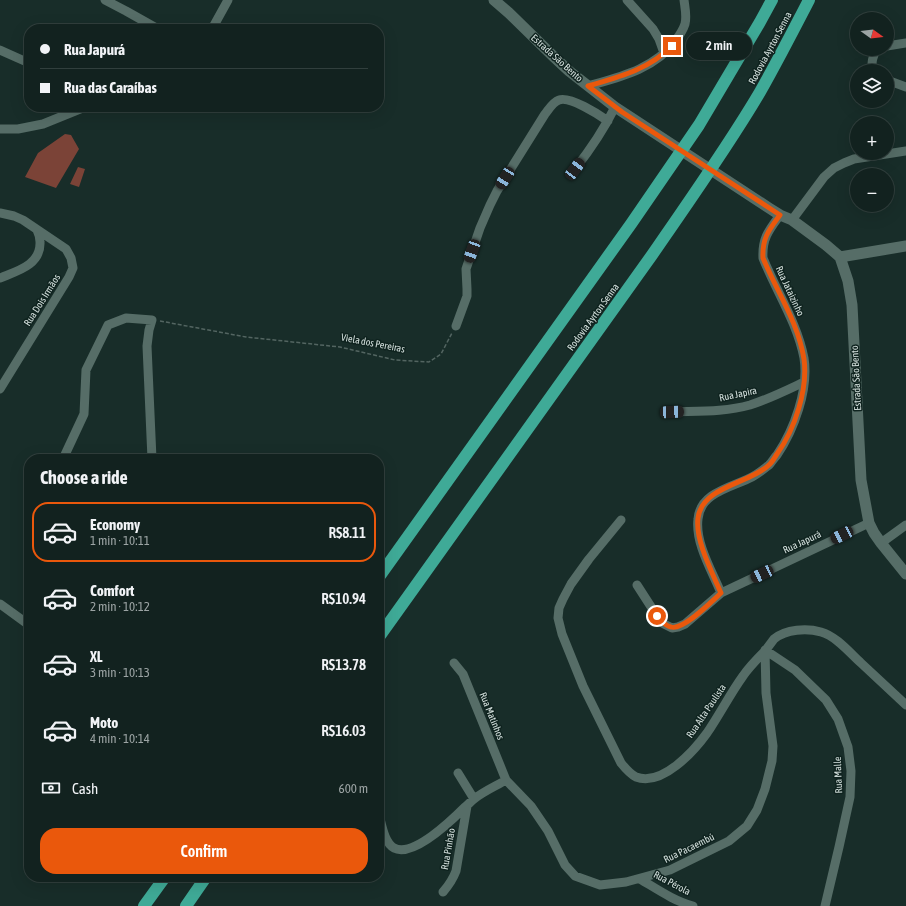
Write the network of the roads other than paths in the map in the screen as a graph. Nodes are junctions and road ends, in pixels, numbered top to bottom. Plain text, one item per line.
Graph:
1 (105, 0) edge
2 (228, 0) edge
3 (494, 0) edge
4 (627, 0) edge
5 (684, 0) edge
6 (772, 0) edge
7 (809, 0) edge
8 (150, 24) edge
9 (215, 24) edge
10 (906, 43) edge
11 (894, 45) edge
12 (0, 50) edge
13 (664, 54) junction
14 (24, 61) edge
15 (894, 83) edge
16 (588, 86) junction
17 (906, 87) edge
18 (619, 110) junction
19 (73, 112) edge
20 (608, 121) junction
21 (0, 129) edge
22 (906, 151) edge
23 (575, 169) dead end
24 (0, 213) edge
25 (780, 215) junction
26 (792, 220) junction
27 (37, 230) junction
28 (906, 246) edge
29 (840, 257) junction
30 (0, 278) edge
31 (456, 326) road end
32 (804, 382) junction
33 (0, 389) edge
34 (672, 412) dead end
35 (65, 454) edge
36 (152, 454) edge
37 (621, 520) dead end
38 (869, 522) junction
39 (906, 525) edge
40 (881, 543) junction
41 (384, 570) edge
42 (906, 574) edge
43 (637, 585) dead end
44 (721, 593) junction
45 (0, 604) edge
46 (24, 621) edge
47 (384, 630) edge
48 (765, 650) junction
49 (454, 663) dead end
50 (906, 705) edge
51 (458, 773) dead end
52 (506, 780) junction
53 (474, 799) junction
54 (467, 806) junction
55 (384, 833) edge
56 (640, 879) junction
57 (161, 882) edge
58 (203, 882) edge
59 (443, 892) dead end
60 (144, 906) edge
61 (186, 906) edge
62 (693, 906) edge
63 (825, 906) edge

1 - 8 street
2 - 9 street
3 - 16 street, Estrada São Bento
4 - 13 street
5 - 13 street
6 - 41 highway, Rodovia Ayrton Senna
7 - 47 highway, Rodovia Ayrton Senna
10 - 11 street
12 - 14 street
13 - 16 street
15 - 17 street
16 - 18 street, Estrada São Bento
18 - 20 street
18 - 25 street, Estrada São Bento
19 - 21 street
20 - 23 street
20 - 31 street
22 - 26 street
24 - 27 street, Rua Dois Irmãos
25 - 26 street
25 - 32 street, Rua Jataizinho
26 - 29 street
27 - 30 street
27 - 33 street, Rua Dois Irmãos
28 - 29 street
29 - 38 street, Estrada São Bento
32 - 34 street, Rua Japira
32 - 44 street, Rua Jataizinho
35 - 36 street
37 - 48 street, Rua Alta Paulista
38 - 40 street, Estrada São Bento
38 - 44 street, Rua Japurá
39 - 40 street
40 - 42 street, Estrada São Bento
43 - 44 street, Rua Japurá
45 - 46 street
48 - 50 street, Rua Alta Paulista
48 - 56 street, Rua Pacaembú
48 - 63 street, Rua Malle
49 - 52 street, Rua Matinhos
51 - 53 street
52 - 53 street
52 - 56 street, Rua Pacaembú
53 - 54 street
54 - 55 street
54 - 59 street, Rua Pinhão
56 - 62 street, Rua Pérola
57 - 60 highway
58 - 61 highway

